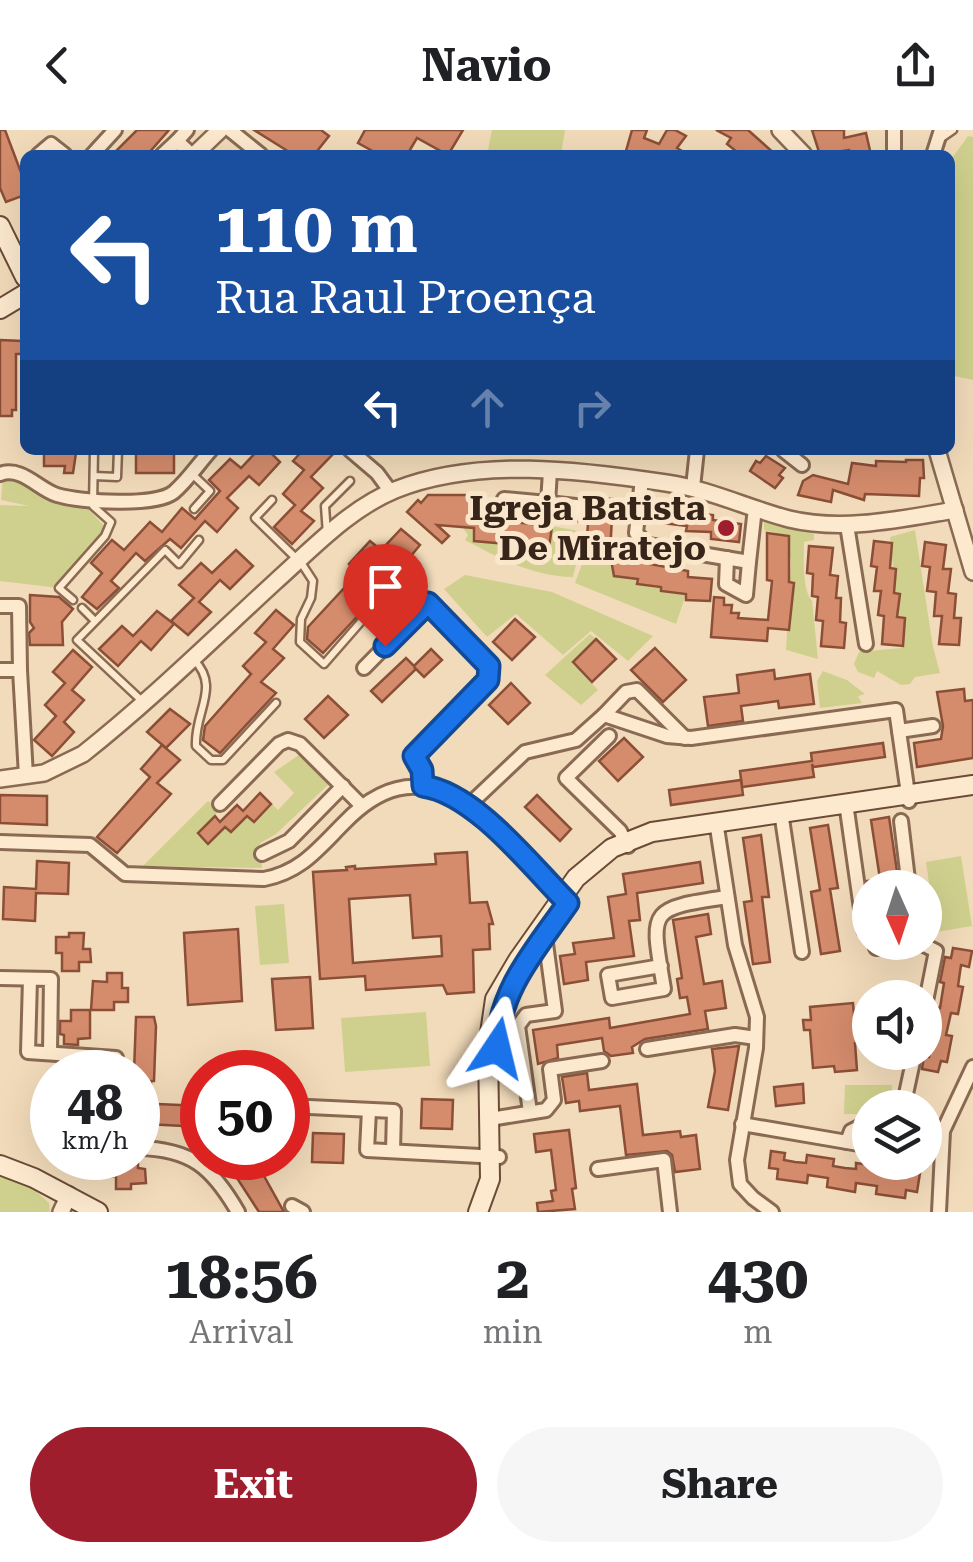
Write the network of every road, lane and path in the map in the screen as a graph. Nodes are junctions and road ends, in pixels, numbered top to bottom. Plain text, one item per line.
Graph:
1 (115, 130) edge
2 (187, 130) edge
3 (220, 130) edge
4 (230, 130) edge
5 (780, 130) edge
6 (954, 130) edge
7 (940, 135) edge
8 (177, 141) junction
9 (97, 150) edge
10 (167, 150) edge
11 (187, 150) edge
12 (198, 150) edge
13 (255, 150) edge
14 (799, 150) edge
15 (0, 226) edge
16 (20, 267) edge
17 (94, 455) edge
18 (118, 455) edge
19 (207, 455) edge
20 (356, 455) edge
21 (697, 455) edge
22 (789, 455) edge
23 (938, 455) edge
24 (802, 466) dead end
25 (550, 471) junction
26 (191, 473) junction
27 (0, 474) edge
28 (94, 476) junction
29 (642, 479) junction
30 (350, 481) dead end
31 (694, 487) junction
32 (391, 492) junction
33 (93, 499) junction
34 (272, 500) dead end
35 (548, 503) junction
36 (194, 508) dead end
37 (755, 508) junction
38 (954, 510) junction
39 (848, 525) junction
40 (328, 535) junction
41 (199, 540) dead end
42 (727, 558) junction
43 (299, 560) junction
44 (749, 562) junction
45 (973, 572) edge
46 (73, 600) dead end
47 (379, 601) dead end
48 (0, 606) edge
49 (82, 608) dead end
50 (94, 621) junction
51 (866, 644) dead end
52 (192, 657) junction
53 (364, 668) dead end
54 (0, 670) edge
55 (20, 670) junction
56 (143, 702) junction
57 (276, 703) dead end
58 (604, 715) junction
59 (933, 726) dead end
60 (899, 731) junction
61 (608, 736) dead end
62 (686, 738) junction
63 (26, 776) junction
64 (0, 779) edge
65 (973, 784) edge
66 (343, 786) junction
67 (423, 786) junction
68 (973, 794) edge
69 (220, 804) dead end
70 (362, 804) junction
71 (470, 804) junction
72 (906, 806) junction
73 (846, 808) junction
74 (782, 817) junction
75 (717, 826) junction
76 (0, 842) edge
77 (627, 845) junction
78 (262, 854) dead end
79 (855, 870) edge
80 (908, 870) edge
81 (727, 897) junction
82 (565, 899) junction
83 (545, 936) junction
84 (802, 952) dead end
85 (661, 966) dead end
86 (0, 978) edge
87 (30, 979) junction
88 (756, 1038) junction
89 (648, 1049) dead end
90 (50, 1050) edge
91 (30, 1052) edge
92 (602, 1060) dead end
93 (973, 1067) edge
94 (310, 1107) edge
95 (368, 1110) junction
96 (530, 1112) junction
97 (494, 1119) junction
98 (742, 1124) junction
99 (852, 1132) edge
100 (847, 1142) junction
101 (852, 1143) edge
102 (393, 1151) junction
103 (495, 1156) junction
104 (0, 1165) edge
105 (598, 1168) dead end
106 (218, 1180) edge
107 (65, 1204) edge
108 (98, 1212) edge
109 (238, 1212) edge
110 (478, 1212) edge
111 (489, 1212) edge
112 (670, 1212) edge
113 (772, 1212) edge
114 (939, 1212) edge

1 - 9 street
2 - 8 street
3 - 12 street
4 - 13 street
5 - 14 street
6 - 7 lane
8 - 10 street
8 - 11 street
15 - 16 main road
17 - 28 lane
18 - 28 lane
19 - 26 street
20 - 32 street
21 - 31 street
22 - 24 street
23 - 38 street
25 - 29 street
25 - 32 street
25 - 35 street
26 - 33 street
26 - 36 lane
27 - 33 street
28 - 33 lane
29 - 31 street
29 - 42 street
30 - 40 lane
31 - 37 street
32 - 40 street
33 - 46 lane
34 - 43 lane
35 - 35 street
37 - 39 street
37 - 44 street
38 - 39 street
38 - 45 street
39 - 51 street
40 - 43 street
41 - 50 lane
42 - 44 street
42 - 44 street
43 - 47 lane
43 - 52 street
48 - 55 street
49 - 50 lane
50 - 56 lane
52 - 56 street
52 - 57 lane
53 - 67 street
54 - 55 street
55 - 63 street
56 - 63 street
58 - 62 street
58 - 62 street
58 - 71 street
59 - 60 street
60 - 62 street
60 - 72 street
61 - 77 street
63 - 64 street
65 - 72 main road
66 - 69 street
66 - 70 street
66 - 78 street
67 - 70 street
67 - 71 street
68 - 72 main road
70 - 76 street
71 - 82 street
72 - 73 main road
72 - 80 street
73 - 74 main road
73 - 79 street
74 - 75 main road
74 - 84 street
75 - 77 main road
75 - 81 street
77 - 82 main road
81 - 85 street
81 - 88 street
82 - 83 main road
82 - 97 main road
83 - 96 street
83 - 97 main road
86 - 87 street
87 - 90 street
87 - 91 street
88 - 89 street
88 - 98 street
92 - 96 street
93 - 114 street
94 - 95 street
95 - 102 street
95 - 102 street
96 - 97 street
97 - 103 main road
98 - 100 street
98 - 113 street
99 - 100 street
100 - 101 street
102 - 103 street
103 - 110 main road
103 - 111 main road
104 - 107 main road
105 - 112 street
106 - 109 street
107 - 108 main road

